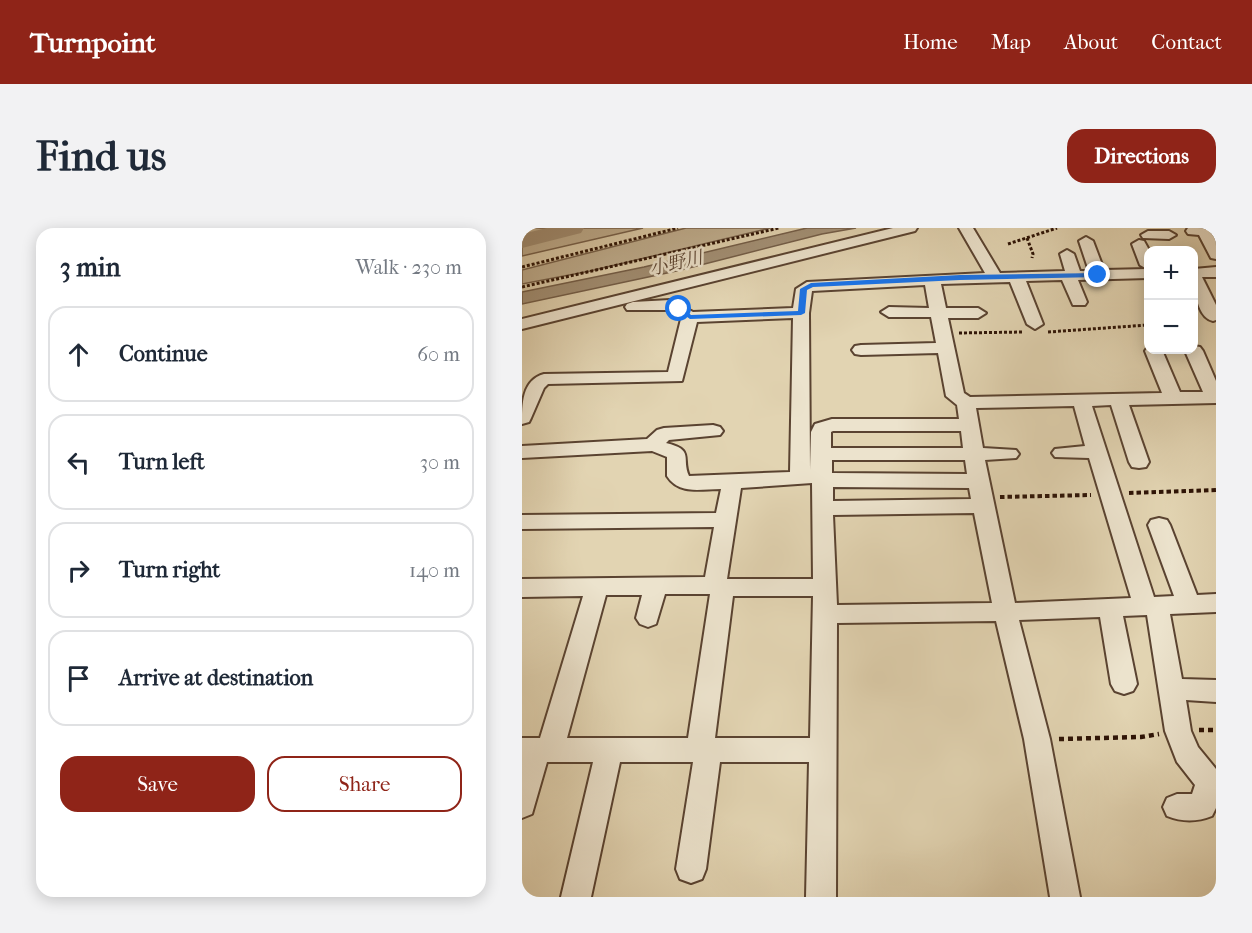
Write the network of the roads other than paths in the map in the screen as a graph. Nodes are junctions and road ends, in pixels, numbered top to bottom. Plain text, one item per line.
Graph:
1 (910, 228) edge
2 (966, 228) edge
3 (1193, 231) dead end
4 (1086, 241) dead end
5 (1152, 246) edge
6 (1162, 246) edge
7 (1067, 254) dead end
8 (1216, 255) edge
9 (1032, 258) road end
10 (806, 267) dead end
11 (1216, 272) edge
12 (1144, 274) edge
13 (1198, 274) edge
14 (1098, 275) junction
15 (994, 276) junction
16 (1016, 276) junction
17 (1037, 276) junction
18 (1071, 276) junction
19 (932, 280) junction
20 (811, 285) junction
21 (1198, 286) edge
22 (733, 294) dead end
23 (1078, 302) dead end
24 (889, 312) dead end
25 (939, 312) junction
26 (1207, 312) dead end
27 (801, 313) junction
28 (978, 313) dead end
29 (730, 315) junction
30 (690, 317) junction
31 (1035, 324) dead end
32 (522, 325) edge
33 (946, 348) junction
34 (861, 350) dead end
35 (1155, 354) edge
36 (1195, 354) edge
37 (522, 374) edge
38 (544, 379) junction
39 (1173, 397) junction
40 (1215, 397) edge
41 (1118, 399) junction
42 (1081, 400) junction
43 (968, 414) junction
44 (522, 416) edge
45 (713, 431) dead end
46 (652, 445) junction
47 (522, 452) edge
48 (1062, 453) dead end
49 (1097, 453) junction
50 (974, 454) junction
51 (1009, 454) dead end
52 (1139, 462) dead end
53 (816, 472) junction
54 (978, 481) junction
55 (732, 482) junction
56 (983, 506) junction
57 (822, 508) junction
58 (726, 520) junction
59 (522, 522) edge
60 (1160, 525) dead end
61 (719, 586) junction
62 (597, 587) junction
63 (655, 587) junction
64 (824, 587) junction
65 (522, 588) edge
66 (1216, 603) edge
67 (1189, 604) junction
68 (1151, 606) junction
69 (1110, 609) junction
70 (1006, 612) junction
71 (825, 614) junction
72 (648, 618) dead end
73 (1124, 684) dead end
74 (1170, 689) junction
75 (1216, 691) edge
76 (537, 750) edge
77 (609, 750) junction
78 (704, 750) junction
79 (824, 750) junction
80 (1213, 783) edge
81 (522, 805) edge
82 (1177, 807) dead end
83 (691, 869) dead end
84 (576, 897) edge
85 (821, 897) edge
86 (1065, 897) edge

1 - 32 street
2 - 15 street
3 - 8 street
4 - 14 street
5 - 6 street
7 - 18 street
9 - 17 street
10 - 20 street
11 - 13 street
12 - 14 street
14 - 18 street
15 - 16 street
15 - 19 street
16 - 17 street
16 - 31 street
17 - 18 street
18 - 23 street
19 - 20 street
19 - 25 street
20 - 27 street
21 - 26 street
22 - 29 street
24 - 25 street
25 - 28 street
25 - 33 street
27 - 29 street
27 - 53 street
29 - 30 street
30 - 32 street
30 - 38 street
33 - 34 street
33 - 43 street
35 - 39 street
36 - 40 street
37 - 38 street
38 - 44 street
39 - 40 street
39 - 41 street
41 - 42 street
41 - 52 street
42 - 43 street
42 - 49 street
43 - 50 street
43 - 53 street
45 - 46 street
46 - 47 street
46 - 55 street
48 - 49 street
49 - 68 street
50 - 51 street
50 - 53 street
50 - 54 street
53 - 54 street
53 - 55 street
53 - 57 street
54 - 56 street
55 - 58 street
56 - 57 street
56 - 70 street
57 - 64 street
58 - 59 street
58 - 61 street
60 - 67 street
61 - 63 street
61 - 64 street
61 - 78 street
62 - 63 street
62 - 65 street
62 - 76 street
63 - 72 street
64 - 71 street
66 - 67 street
67 - 68 street
68 - 69 street
68 - 74 street
69 - 70 street
69 - 73 street
70 - 71 street
70 - 86 street
71 - 79 street
74 - 75 street
74 - 80 street
76 - 77 street
76 - 81 street
77 - 78 street
77 - 84 street
78 - 79 street
78 - 83 street
79 - 85 street
80 - 82 street

